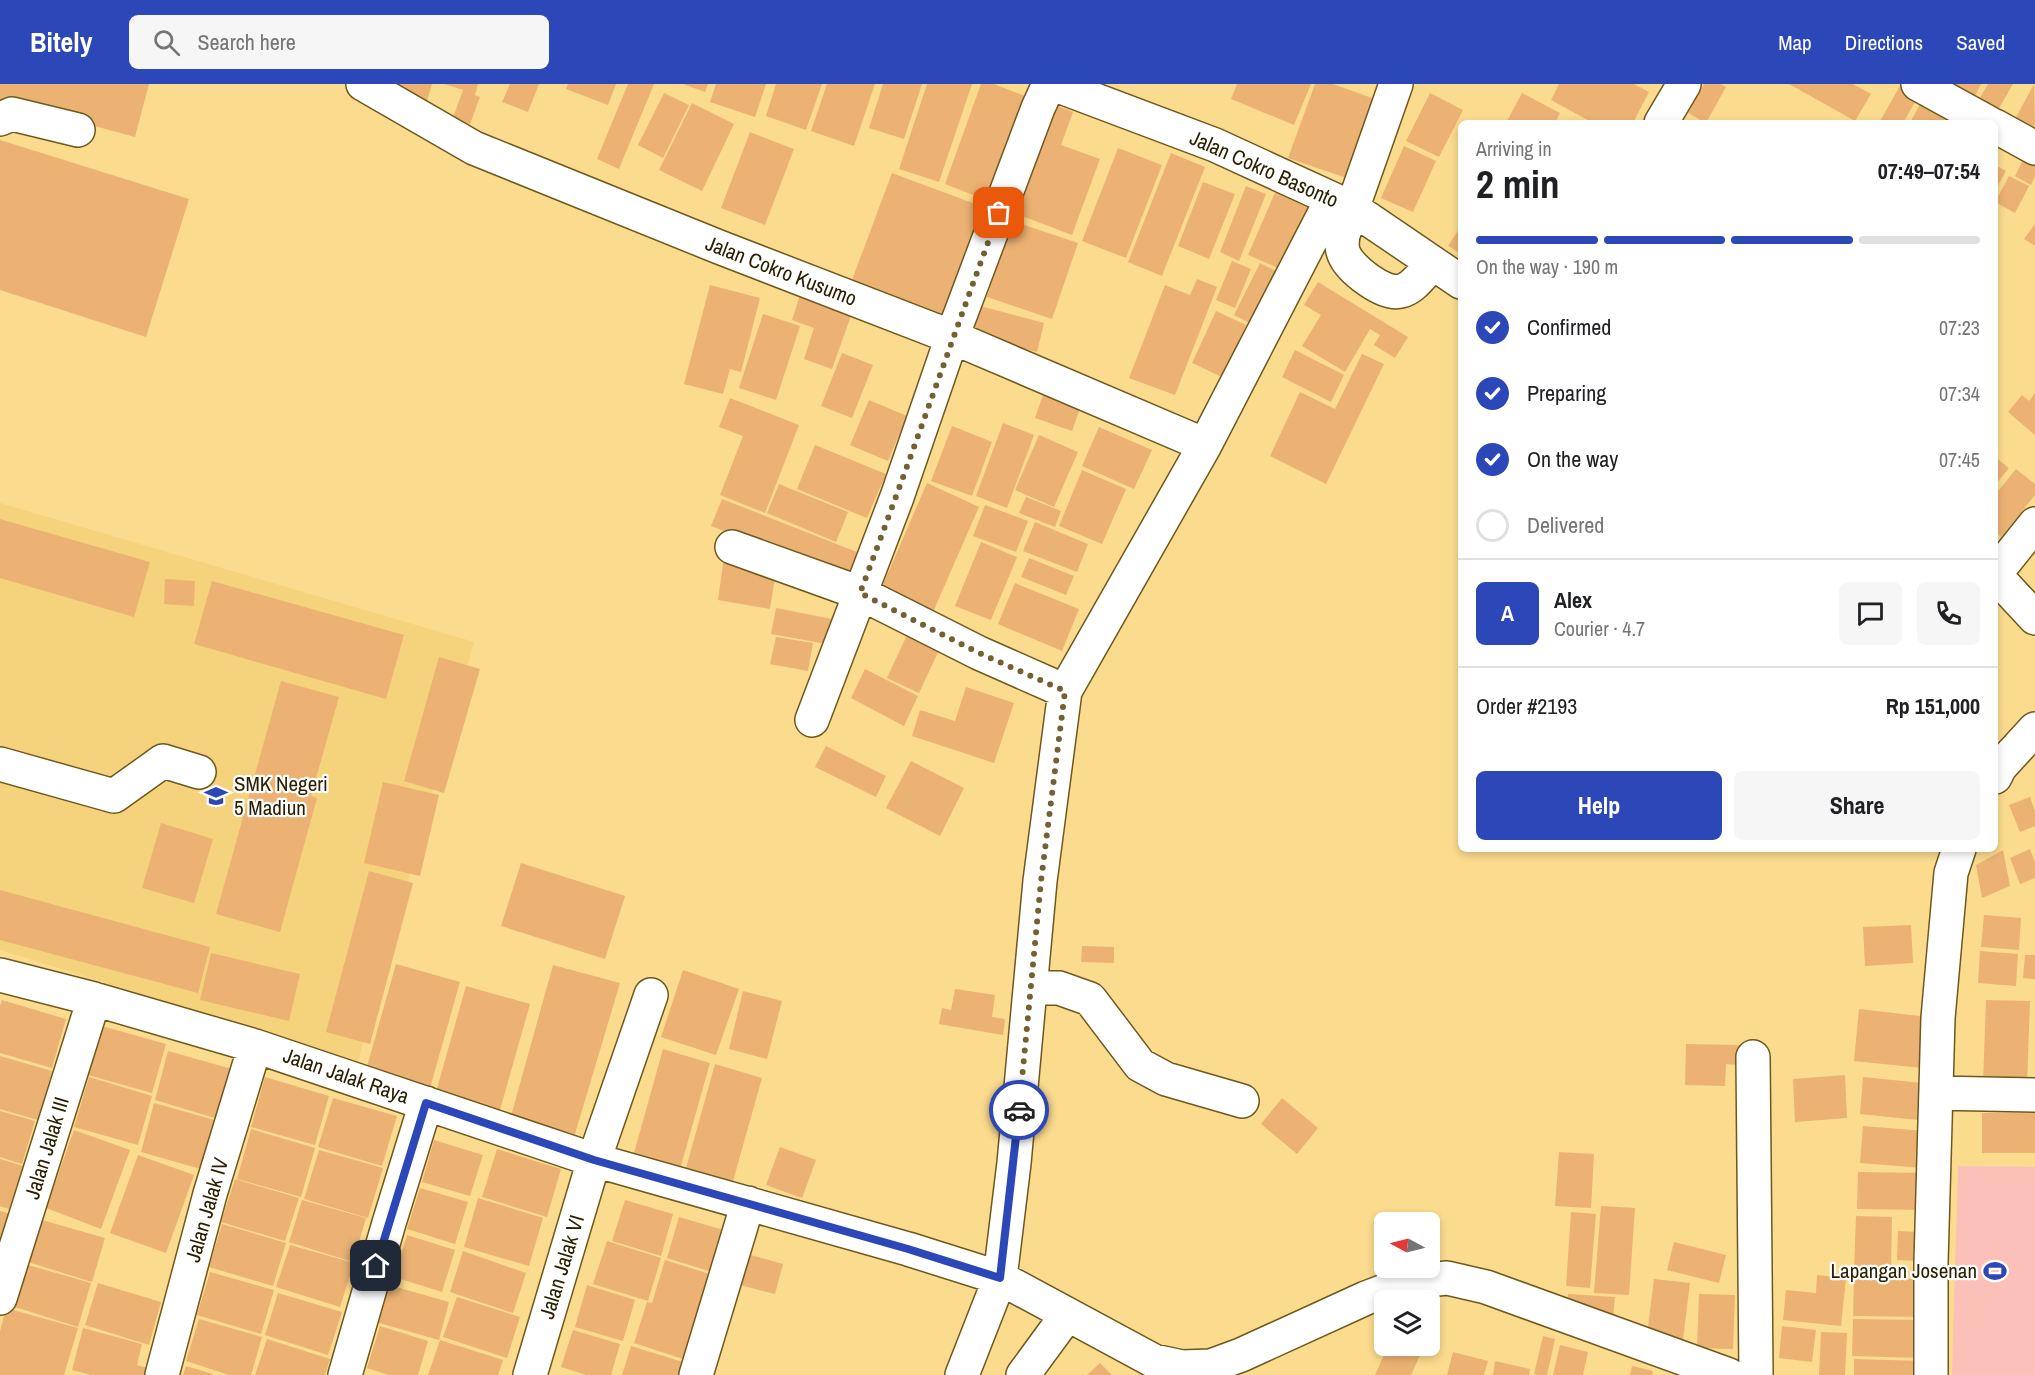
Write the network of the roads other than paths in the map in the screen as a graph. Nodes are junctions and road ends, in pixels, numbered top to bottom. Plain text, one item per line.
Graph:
1 (363, 84) edge
2 (1051, 84) edge
3 (1396, 84) edge
4 (1684, 84) edge
5 (1918, 84) edge
6 (0, 118) edge
7 (1663, 120) edge
8 (1984, 120) edge
9 (1998, 128) edge
10 (78, 130) dead end
11 (2035, 148) edge
12 (1342, 203) junction
13 (1432, 263) junction
14 (1458, 280) edge
15 (952, 338) junction
16 (1205, 446) junction
17 (2035, 524) edge
18 (732, 547) dead end
19 (1998, 570) edge
20 (1998, 577) edge
21 (860, 593) junction
22 (2035, 618) edge
23 (1065, 691) junction
24 (812, 720) dead end
25 (2035, 729) edge
26 (0, 764) edge
27 (1998, 771) edge
28 (199, 772) dead end
29 (1958, 852) edge
30 (0, 975) edge
31 (1031, 987) junction
32 (651, 995) dead end
33 (94, 999) junction
34 (255, 1046) junction
35 (1753, 1057) dead end
36 (1936, 1094) junction
37 (2035, 1095) edge
38 (1242, 1101) dead end
39 (426, 1103) junction
40 (594, 1160) junction
41 (748, 1203) junction
42 (1000, 1278) junction
43 (0, 1298) edge
44 (1067, 1315) junction
45 (162, 1375) edge
46 (345, 1375) edge
47 (530, 1375) edge
48 (696, 1375) edge
49 (962, 1375) edge
50 (1023, 1375) edge
51 (1729, 1375) edge
52 (1756, 1375) edge
53 (1931, 1375) edge

1 - 15 street, Jalan Cokro Kusumo
2 - 12 street, Jalan Cokro Basonto
2 - 15 street
3 - 12 street
4 - 7 street
5 - 8 street
6 - 10 street
9 - 11 street
12 - 13 street, Jalan Cokro Basonto
12 - 13 street
12 - 16 street
13 - 14 street, Jalan Cokro Basonto
15 - 16 street, Jalan Cokro Kusumo
15 - 21 street
16 - 23 street
17 - 19 street
18 - 21 street
20 - 22 street
21 - 23 street
21 - 24 street
23 - 31 street
25 - 27 street
26 - 28 street
29 - 36 street
30 - 33 street, Jalan Jalak Raya
31 - 38 street
31 - 42 street
32 - 40 street, Jalan Jalak VI
33 - 34 street, Jalan Jalak Raya
33 - 43 street, Jalan Jalak III
34 - 39 street, Jalan Jalak Raya
34 - 45 street, Jalan Jalak IV
35 - 52 street
36 - 37 street
36 - 53 street
39 - 40 street, Jalan Jalak Raya
39 - 46 street
40 - 41 street, Jalan Jalak Raya
40 - 47 street, Jalan Jalak VI
41 - 42 street, Jalan Jalak Raya
41 - 48 street
42 - 44 street, Jalan Jalak Raya
42 - 49 street
44 - 50 street
44 - 51 street, Jalan Jalak Raya

